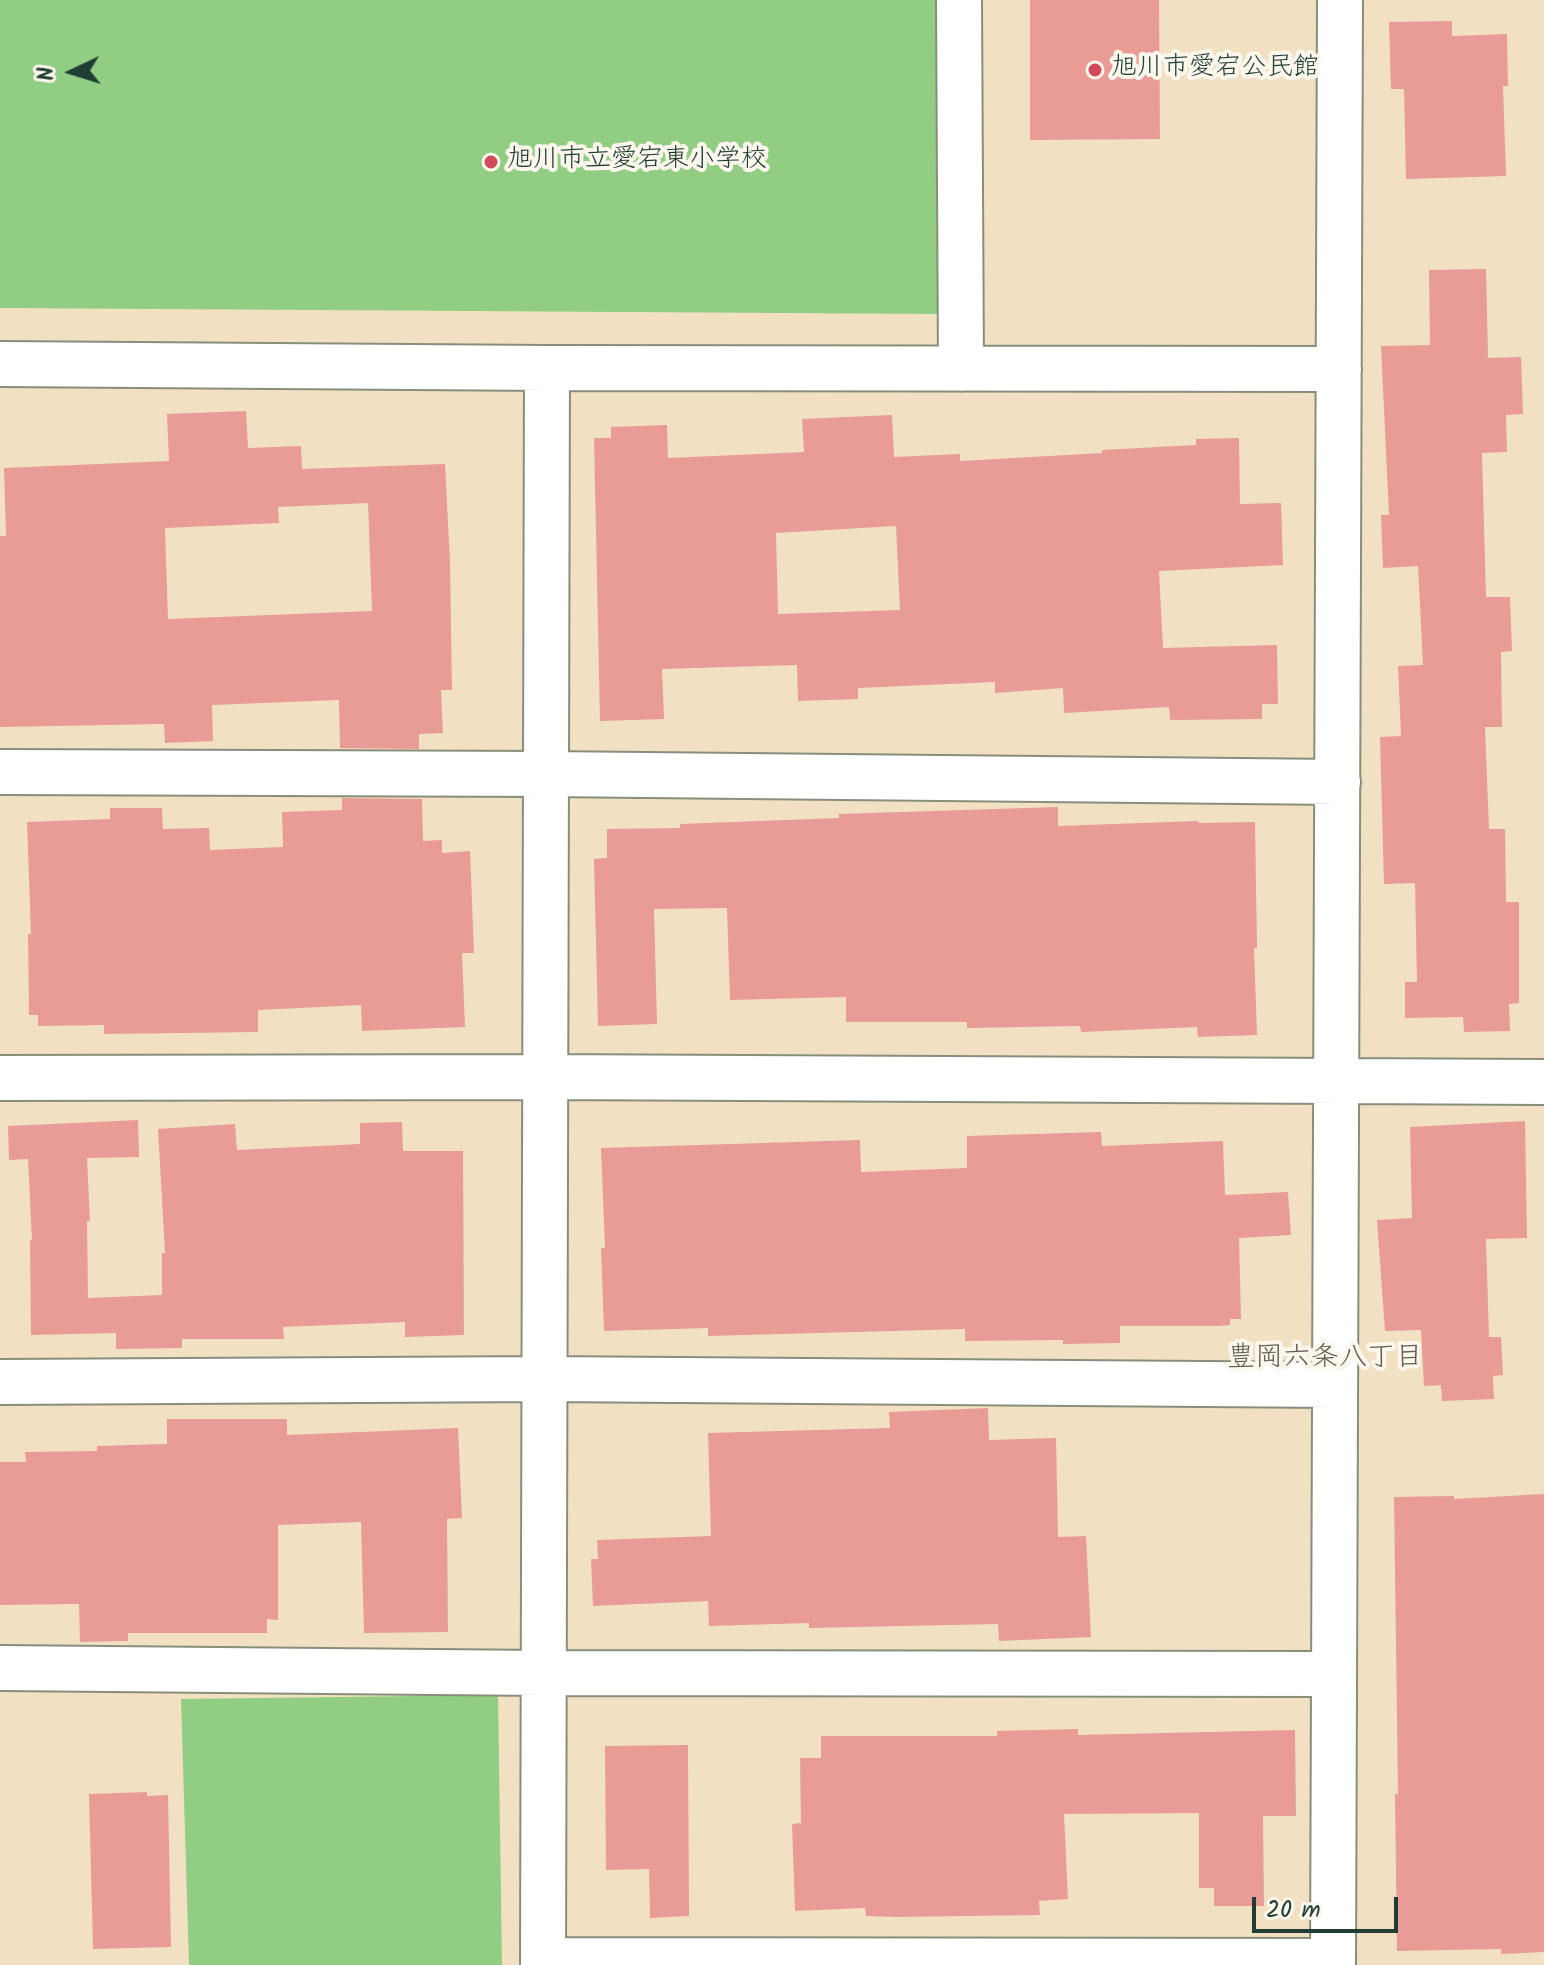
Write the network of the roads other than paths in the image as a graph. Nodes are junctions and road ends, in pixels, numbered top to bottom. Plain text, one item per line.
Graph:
1 (959, 0) edge
2 (1340, 0) edge
3 (0, 364) edge
4 (547, 368) junction
5 (961, 369) junction
6 (1339, 369) junction
7 (0, 772) edge
8 (546, 774) junction
9 (1338, 782) junction
10 (545, 1077) junction
11 (0, 1078) edge
12 (1337, 1082) junction
13 (1544, 1082) edge
14 (545, 1379) junction
15 (0, 1382) edge
16 (1335, 1385) junction
17 (0, 1668) edge
18 (544, 1673) junction
19 (1334, 1674) junction
20 (543, 1962) edge
21 (1333, 1963) edge

1 - 5 street
2 - 6 street
3 - 4 street
4 - 5 street
4 - 8 street
5 - 6 street
6 - 9 street
7 - 8 street
8 - 9 street
8 - 10 street
9 - 12 street
10 - 11 street
10 - 12 street
10 - 14 street
12 - 13 street
12 - 16 street
14 - 15 street
14 - 16 street
14 - 18 street
16 - 19 street
17 - 18 street
18 - 19 street
18 - 20 street
19 - 21 street
20 - 21 street

